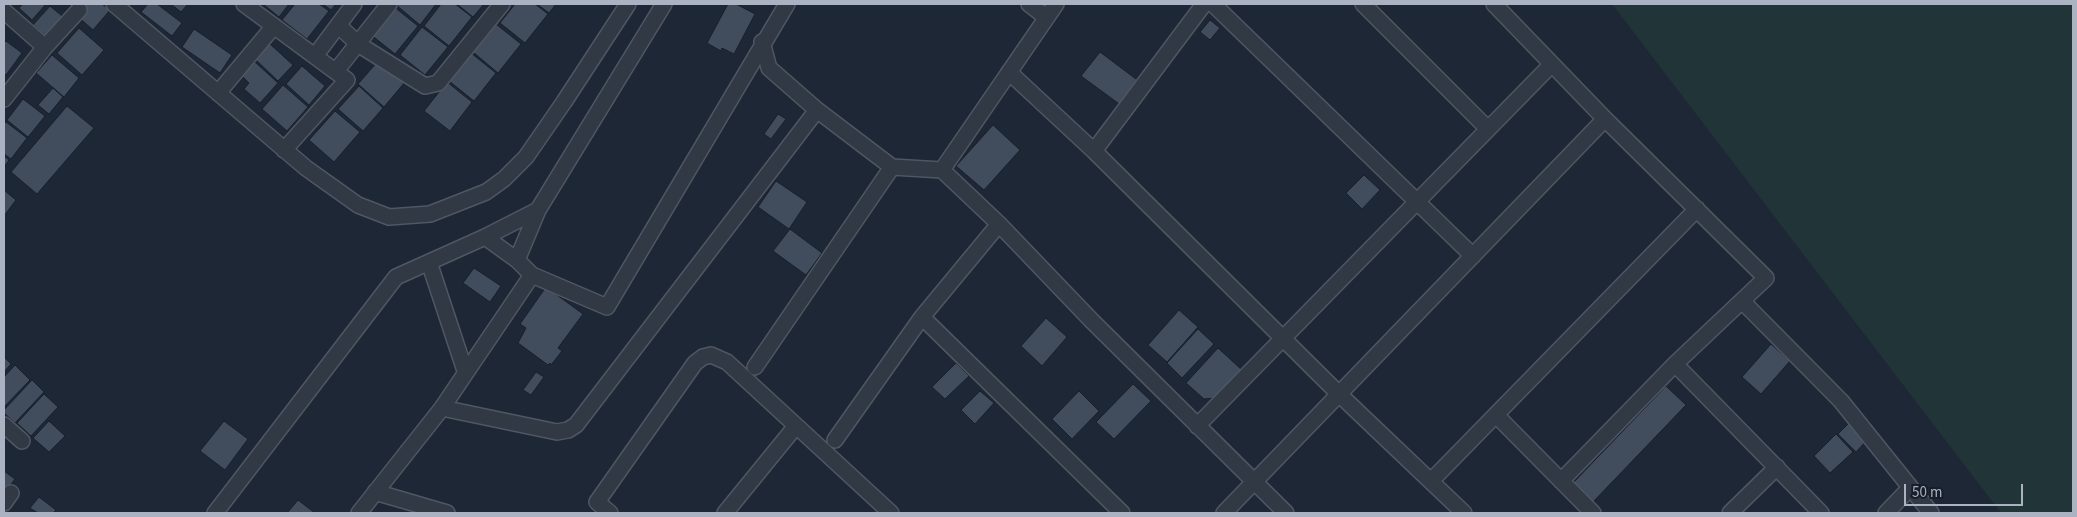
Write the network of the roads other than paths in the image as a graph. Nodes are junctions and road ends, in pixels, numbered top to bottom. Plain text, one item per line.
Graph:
1 (114, 4) edge
2 (244, 4) edge
3 (354, 4) edge
4 (388, 4) edge
5 (502, 4) edge
6 (628, 4) edge
7 (664, 4) edge
8 (787, 4) edge
9 (1029, 4) edge
10 (1056, 4) edge
11 (1204, 4) edge
12 (1213, 4) edge
13 (1363, 4) edge
14 (1494, 4) edge
15 (79, 10) dead end
16 (132, 10) edge
17 (4, 11) edge
18 (1046, 18) junction
19 (338, 25) junction
20 (274, 26) junction
21 (762, 42) junction
22 (358, 44) junction
23 (45, 47) junction
24 (315, 56) junction
25 (1552, 64) junction
26 (336, 71) junction
27 (1009, 72) junction
28 (218, 93) junction
29 (4, 99) edge
30 (817, 110) junction
31 (1605, 119) junction
32 (1488, 129) junction
33 (284, 150) junction
34 (1094, 152) junction
35 (892, 167) junction
36 (942, 170) junction
37 (1418, 203) junction
38 (1697, 209) junction
39 (538, 210) junction
40 (999, 224) junction
41 (485, 237) junction
42 (1473, 256) junction
43 (518, 260) junction
44 (429, 262) junction
45 (532, 275) junction
46 (1743, 302) junction
47 (922, 317) junction
48 (1283, 336) junction
49 (1675, 364) junction
50 (755, 367) dead end
51 (465, 371) junction
52 (1339, 394) junction
53 (442, 408) junction
54 (1496, 415) junction
55 (4, 425) edge
56 (796, 426) junction
57 (1197, 426) junction
58 (836, 440) dead end
59 (22, 442) dead end
60 (1777, 467) junction
61 (1431, 481) junction
62 (1561, 481) junction
63 (1254, 482) junction
64 (1910, 488) junction
65 (374, 492) junction
66 (883, 511) edge
67 (216, 513) edge
68 (359, 513) edge
69 (446, 513) edge
70 (610, 513) edge
71 (725, 513) edge
72 (1122, 513) edge
73 (1224, 513) edge
74 (1286, 513) edge
75 (1464, 513) edge
76 (1593, 513) edge
77 (1730, 513) edge
78 (1821, 513) edge
79 (1886, 513) edge
80 (1931, 513) edge

1 - 16 street
2 - 20 street
3 - 19 street
4 - 22 street
5 - 22 street
6 - 33 street
7 - 39 street
8 - 21 street
9 - 18 street
10 - 18 street
11 - 34 street
12 - 37 street
13 - 32 street
14 - 25 street
15 - 23 street
16 - 28 street
17 - 23 street
18 - 27 street
19 - 22 street
19 - 24 street
20 - 24 street
20 - 28 street
21 - 30 street
21 - 45 street
22 - 26 street
23 - 29 street
24 - 26 street
25 - 31 street
25 - 32 street
26 - 33 street
27 - 34 street
27 - 36 street
28 - 33 street
30 - 35 street
30 - 53 street
31 - 38 street
31 - 42 street
32 - 37 street
34 - 48 street
35 - 36 street
35 - 50 street
36 - 40 street
37 - 42 street
37 - 48 street
38 - 46 street
38 - 54 street
39 - 41 street
39 - 43 street
40 - 47 street
40 - 57 street
41 - 43 street
41 - 44 street
42 - 52 street
43 - 45 street
44 - 51 street
44 - 67 street
45 - 51 street
46 - 49 street
46 - 64 street
47 - 58 street
47 - 72 street
48 - 52 street
48 - 57 street
49 - 60 street
49 - 62 street
51 - 53 street
52 - 61 street
52 - 63 street
53 - 65 street
54 - 61 street
54 - 62 street
55 - 59 street
56 - 66 street
56 - 70 street
56 - 71 street
57 - 63 street
60 - 77 street
60 - 78 street
61 - 75 street
62 - 76 street
63 - 73 street
63 - 74 street
64 - 79 street
64 - 80 street
65 - 68 street
65 - 69 street

